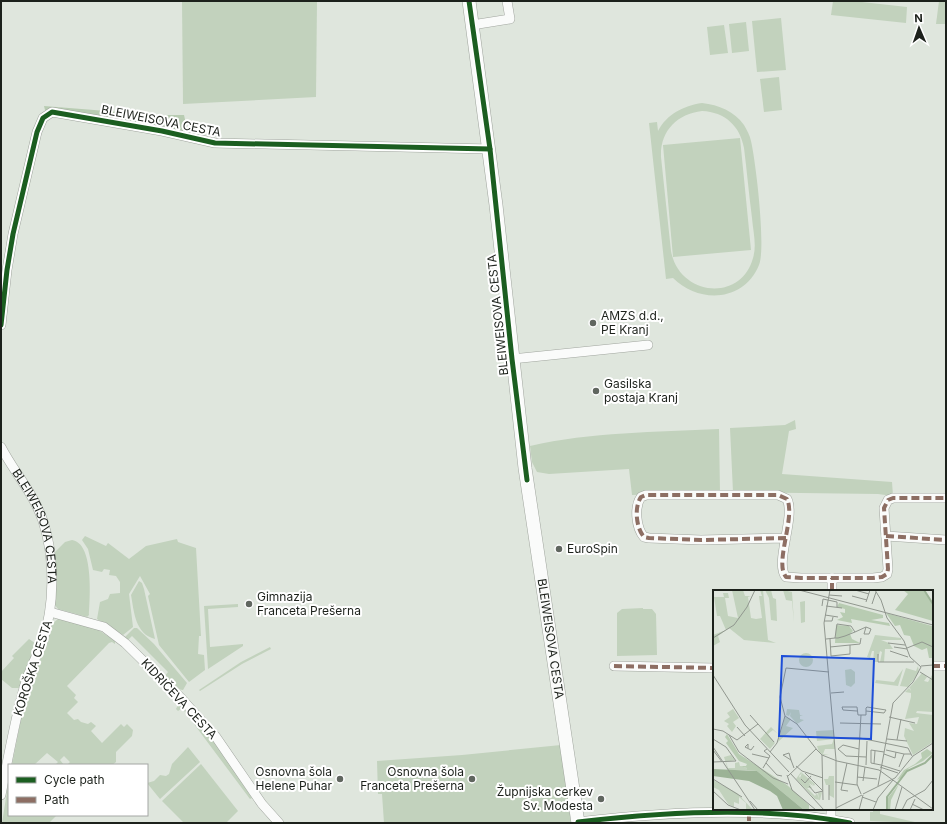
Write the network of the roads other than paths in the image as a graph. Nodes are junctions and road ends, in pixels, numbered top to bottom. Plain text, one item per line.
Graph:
1 (469, 1) edge
2 (507, 1) edge
3 (472, 25) junction
4 (490, 149) junction
5 (1, 325) edge
6 (648, 345) dead end
7 (512, 359) junction
8 (1, 447) edge
9 (946, 498) edge
10 (886, 536) junction
11 (786, 538) junction
12 (946, 540) edge
13 (832, 578) junction
14 (832, 590) edge
15 (50, 612) junction
16 (614, 666) dead end
17 (933, 666) edge
18 (946, 666) edge
19 (713, 668) edge
20 (1, 795) edge
21 (831, 810) edge
22 (749, 813) junction
23 (831, 821) edge
24 (578, 822) edge
25 (279, 823) edge
26 (749, 823) edge
27 (850, 823) edge

1 - 3 main road, BLEIWEISOVA CESTA
2 - 3 street
3 - 4 main road, BLEIWEISOVA CESTA
4 - 5 street, BLEIWEISOVA CESTA
4 - 7 main road, BLEIWEISOVA CESTA
6 - 7 street, BLEIWEISOVA CESTA
7 - 24 main road, BLEIWEISOVA CESTA
8 - 15 street, BLEIWEISOVA CESTA
9 - 10 street
10 - 12 street
10 - 13 street
11 - 11 street
11 - 13 street
13 - 14 street
15 - 20 street, KOROŠKA CESTA
15 - 25 street, KIDRIČEVA CESTA
16 - 19 street
17 - 18 street
21 - 23 street
22 - 23 street
22 - 24 street
22 - 26 street
23 - 27 street

